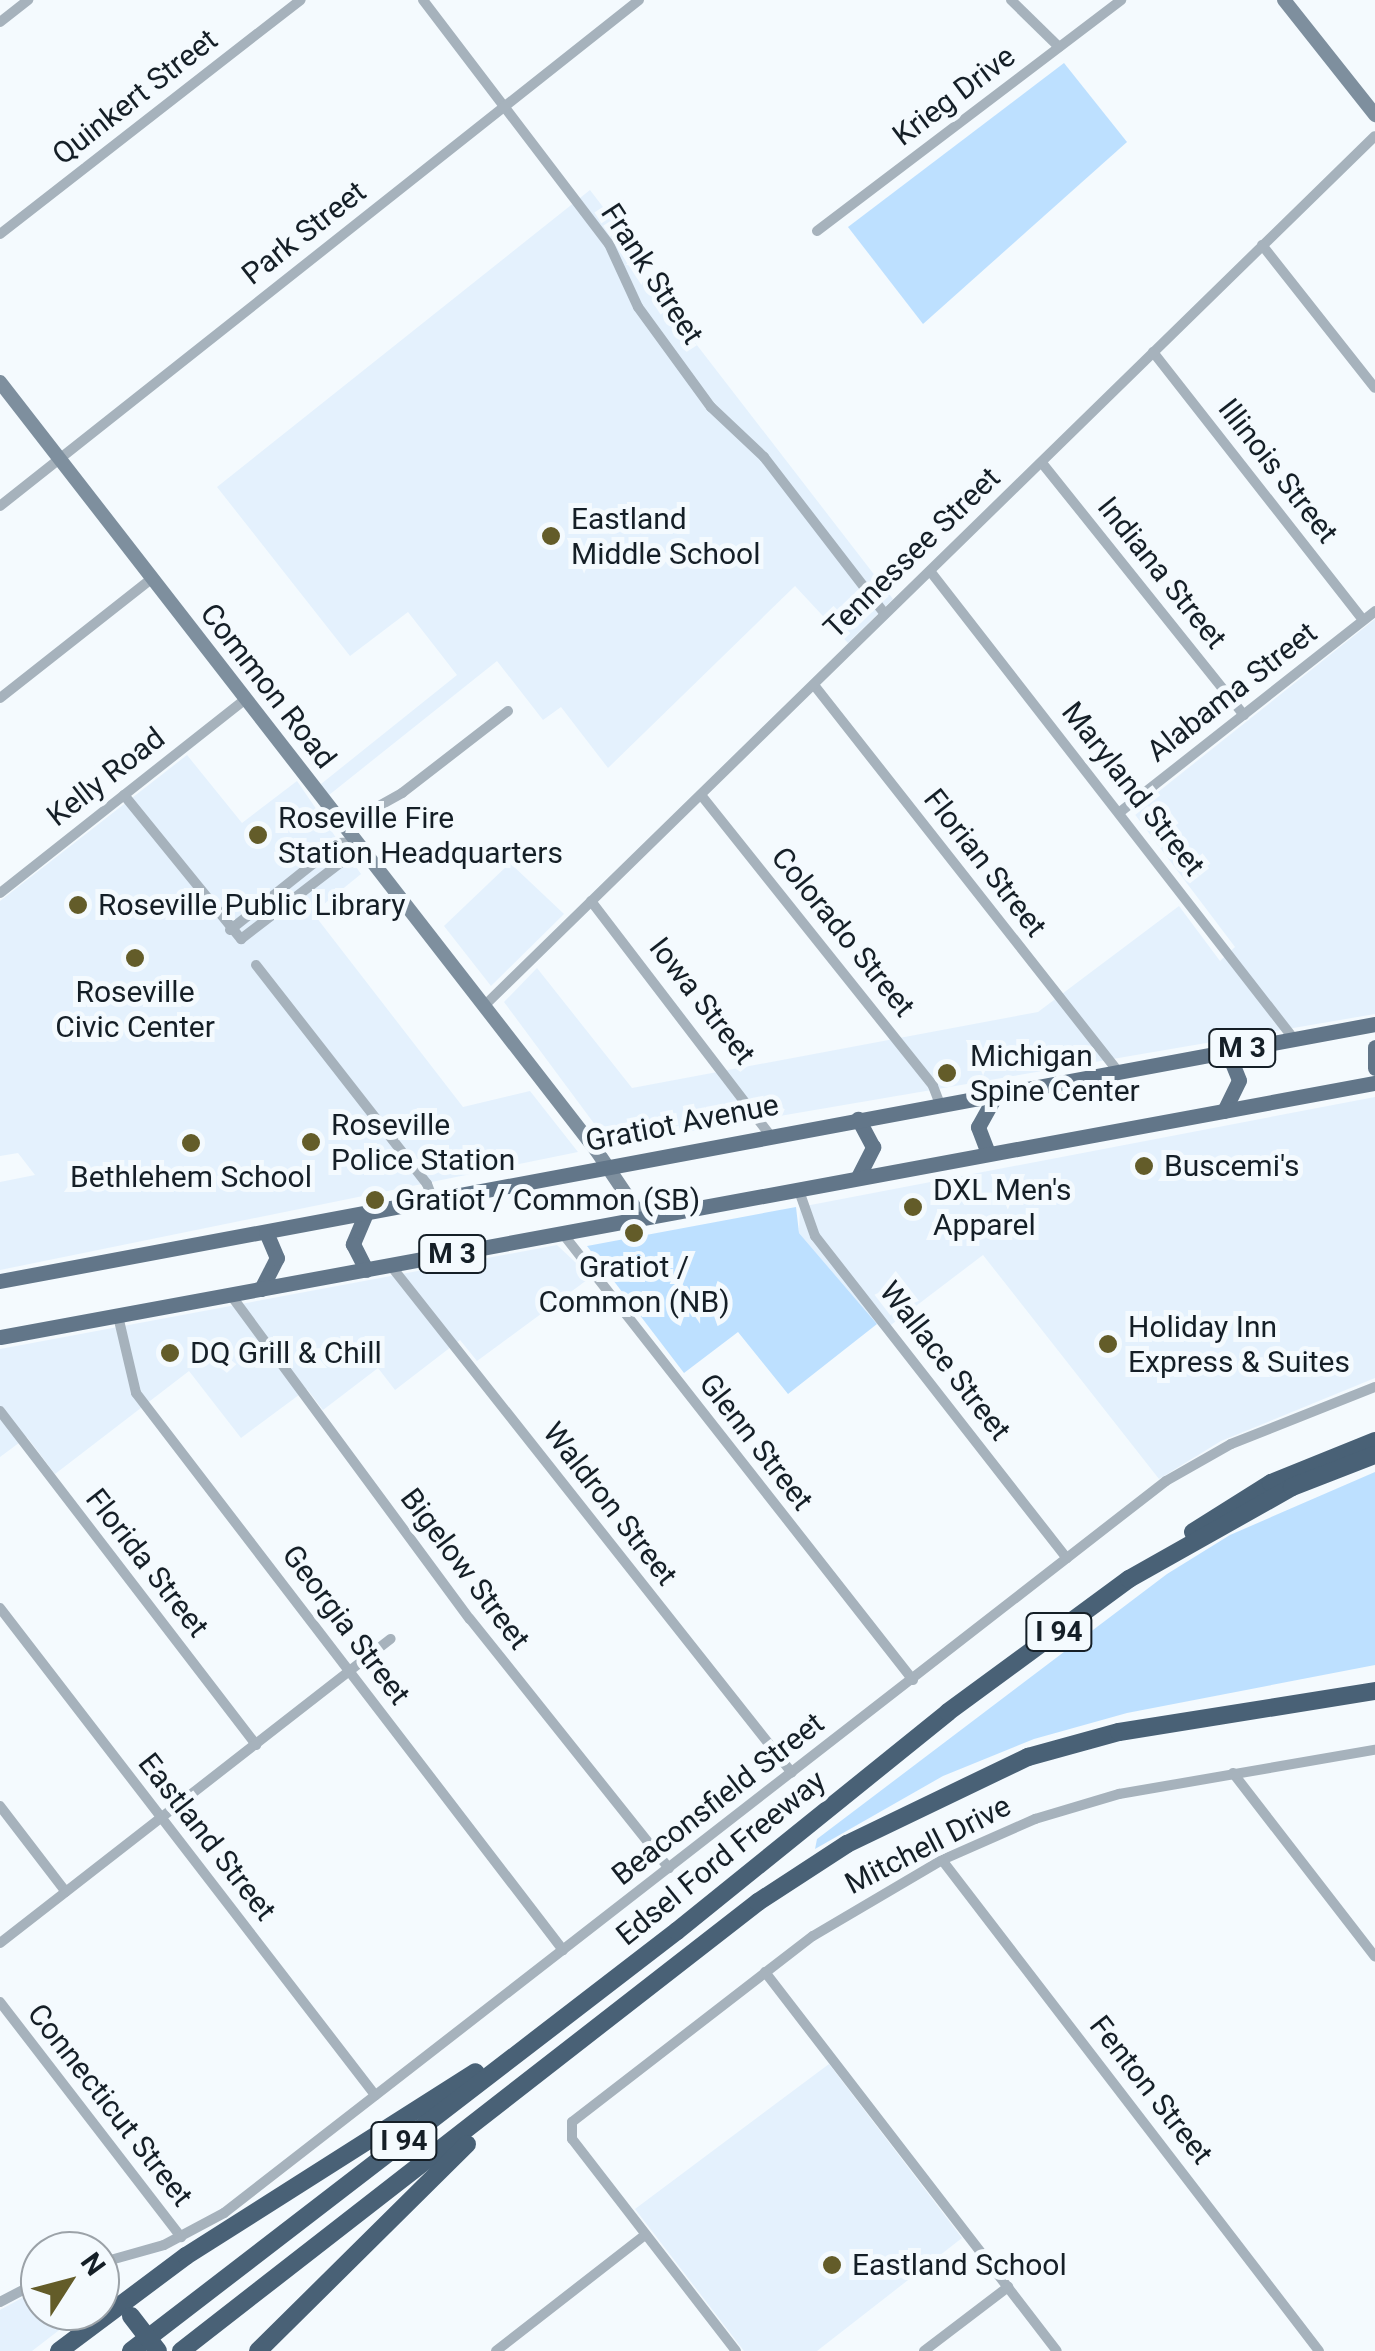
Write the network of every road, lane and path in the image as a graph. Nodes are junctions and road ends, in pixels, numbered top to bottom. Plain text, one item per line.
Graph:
1 (28, 0) edge
2 (301, 0) edge
3 (423, 0) edge
4 (640, 0) edge
5 (1011, 0) edge
6 (1122, 0) edge
7 (1284, 0) edge
8 (0, 22) edge
9 (1059, 47) junction
10 (504, 107) junction
11 (1375, 115) edge
12 (1375, 136) edge
13 (817, 232) dead end
14 (0, 234) edge
15 (1262, 245) junction
16 (1153, 352) junction
17 (0, 382) edge
18 (1375, 388) edge
19 (59, 460) junction
20 (1042, 462) junction
21 (0, 506) edge
22 (930, 571) junction
23 (150, 579) junction
24 (1375, 611) edge
25 (885, 614) junction
26 (1364, 620) junction
27 (814, 685) junction
28 (0, 698) edge
29 (243, 701) junction
30 (508, 711) dead end
31 (1244, 715) junction
32 (124, 795) junction
33 (701, 795) junction
34 (1120, 812) junction
35 (343, 826) junction
36 (356, 842) junction
37 (0, 893) edge
38 (591, 901) junction
39 (256, 964) dead end
40 (484, 1006) junction
41 (1375, 1024) edge
42 (1294, 1039) junction
43 (1375, 1048) edge
44 (1227, 1051) junction
45 (1375, 1068) edge
46 (1118, 1071) junction
47 (1375, 1084) edge
48 (996, 1094) junction
49 (940, 1104) junction
50 (1224, 1111) junction
51 (858, 1119) junction
52 (770, 1134) junction
53 (988, 1153) junction
54 (605, 1165) junction
55 (858, 1177) junction
56 (798, 1188) junction
57 (434, 1202) junction
58 (366, 1213) junction
59 (642, 1218) junction
60 (266, 1232) junction
61 (563, 1234) junction
62 (390, 1266) junction
63 (366, 1270) junction
64 (0, 1281) edge
65 (261, 1289) junction
66 (230, 1294) junction
67 (118, 1316) junction
68 (0, 1338) edge
69 (1375, 1387) edge
70 (0, 1411) edge
71 (1375, 1441) edge
72 (1375, 1456) edge
73 (1170, 1551) junction
74 (1067, 1558) junction
75 (0, 1608) edge
76 (391, 1640) dead end
77 (350, 1672) junction
78 (913, 1680) junction
79 (1375, 1689) edge
80 (256, 1745) junction
81 (1375, 1750) edge
82 (792, 1773) junction
83 (1233, 1773) junction
84 (0, 1806) edge
85 (161, 1818) junction
86 (942, 1860) junction
87 (669, 1868) junction
88 (66, 1892) junction
89 (677, 1930) junction
90 (0, 1943) edge
91 (564, 1950) junction
92 (1375, 1958) edge
93 (765, 1972) junction
94 (0, 2002) edge
95 (530, 2082) junction
96 (376, 2095) junction
97 (645, 2235) junction
98 (181, 2238) junction
99 (120, 2257) edge
100 (1008, 2287) junction
101 (120, 2305) edge
102 (120, 2313) edge
103 (84, 2331) edge
104 (58, 2351) edge
105 (131, 2351) edge
106 (158, 2351) edge
107 (182, 2351) edge
108 (258, 2351) edge
109 (496, 2351) edge
110 (736, 2351) edge
111 (924, 2351) edge
112 (1057, 2351) edge
113 (1319, 2351) edge

1 - 8 street
2 - 14 street, Quinkert Street
3 - 10 street, Frank Street
4 - 10 street, Park Street
5 - 9 street
6 - 9 street, Krieg Drive
7 - 11 street
9 - 13 street, Krieg Drive
10 - 19 street, Park Street
10 - 25 street, Frank Street
12 - 15 street, Tennessee Street
15 - 16 street, Tennessee Street
15 - 18 street
16 - 20 street, Tennessee Street
16 - 26 street, Illinois Street
17 - 19 street, Common Road
19 - 21 street, Park Street
19 - 23 street, Common Road
20 - 22 street, Tennessee Street
20 - 31 street, Indiana Street
22 - 25 street, Tennessee Street
22 - 34 street, Maryland Street
23 - 28 street
23 - 29 street, Common Road
24 - 26 street, Alabama Street
25 - 27 street, Tennessee Street
26 - 31 street, Alabama Street
27 - 33 street, Tennessee Street
27 - 46 street, Florian Street
29 - 32 street, Kelly Road
29 - 35 street, Common Road
30 - 35 street
31 - 34 street, Alabama Street
32 - 36 street
32 - 37 street, Kelly Road
33 - 38 street, Tennessee Street
33 - 49 street, Colorado Street
34 - 42 street, Maryland Street
35 - 36 street, Common Road
36 - 40 street, Common Road
38 - 40 street, Tennessee Street
38 - 52 street, Iowa Street
39 - 57 street
40 - 54 street, Common Road
41 - 42 main road, Gratiot Avenue / M 3
42 - 44 main road, Gratiot Avenue / M 3
43 - 45 main road
44 - 46 main road, Gratiot Avenue / M 3
44 - 50 main road
46 - 48 main road, Gratiot Avenue / M 3
47 - 50 main road, M 3
48 - 49 main road, Gratiot Avenue / M 3
48 - 53 main road
49 - 51 main road, Gratiot Avenue / M 3
50 - 53 main road, M 3
51 - 52 main road, Gratiot Avenue / M 3
51 - 55 main road
52 - 54 main road, Gratiot Avenue / M 3
53 - 55 main road, M 3
54 - 57 main road, Gratiot Avenue / M 3
54 - 59 street, Common Road
55 - 56 main road, M 3
56 - 59 main road, M 3
56 - 74 street, Wallace Street
57 - 58 main road, Gratiot Avenue / M 3
58 - 60 main road, Gratiot Avenue / M 3
58 - 63 main road
59 - 61 main road, M 3
60 - 64 main road, Gratiot Avenue / M 3
60 - 65 main road
61 - 62 main road, M 3
61 - 78 street, Glenn Street
62 - 63 main road, M 3
62 - 82 street, Waldron Street
63 - 65 main road, M 3
65 - 66 main road, M 3
66 - 67 main road, M 3
66 - 87 street, Bigelow Street
67 - 68 main road, M 3
67 - 77 street, Georgia Street
69 - 74 street, Beaconsfield Street
70 - 80 street, Florida Street
71 - 73 highway
72 - 73 highway, Edsel Ford Freeway / I 94
73 - 89 highway, Edsel Ford Freeway / I 94
74 - 78 street, Beaconsfield Street
75 - 85 street, Eastland Street
76 - 77 street
77 - 80 street
77 - 91 street, Georgia Street
78 - 82 street, Beaconsfield Street
79 - 95 highway, Edsel Ford Freeway / I 94
80 - 85 street
81 - 83 street, Mitchell Drive
82 - 87 street, Beaconsfield Street
83 - 86 street, Mitchell Drive
83 - 92 street
84 - 88 street
85 - 88 street
85 - 96 street, Eastland Street
86 - 93 street, Mitchell Drive
86 - 113 street, Fenton Street
87 - 91 street, Beaconsfield Street
88 - 90 street
89 - 101 highway
89 - 105 highway, Edsel Ford Freeway / I 94
91 - 96 street, Beaconsfield Street
93 - 97 street, Mitchell Drive
93 - 100 street
94 - 98 street, Connecticut Street
95 - 107 highway, Edsel Ford Freeway / I 94
95 - 108 highway
96 - 98 street, Beaconsfield Street
97 - 109 street
97 - 110 street
98 - 99 street, Beaconsfield Street
100 - 111 street
100 - 112 street
102 - 106 highway, bridge
103 - 104 highway

